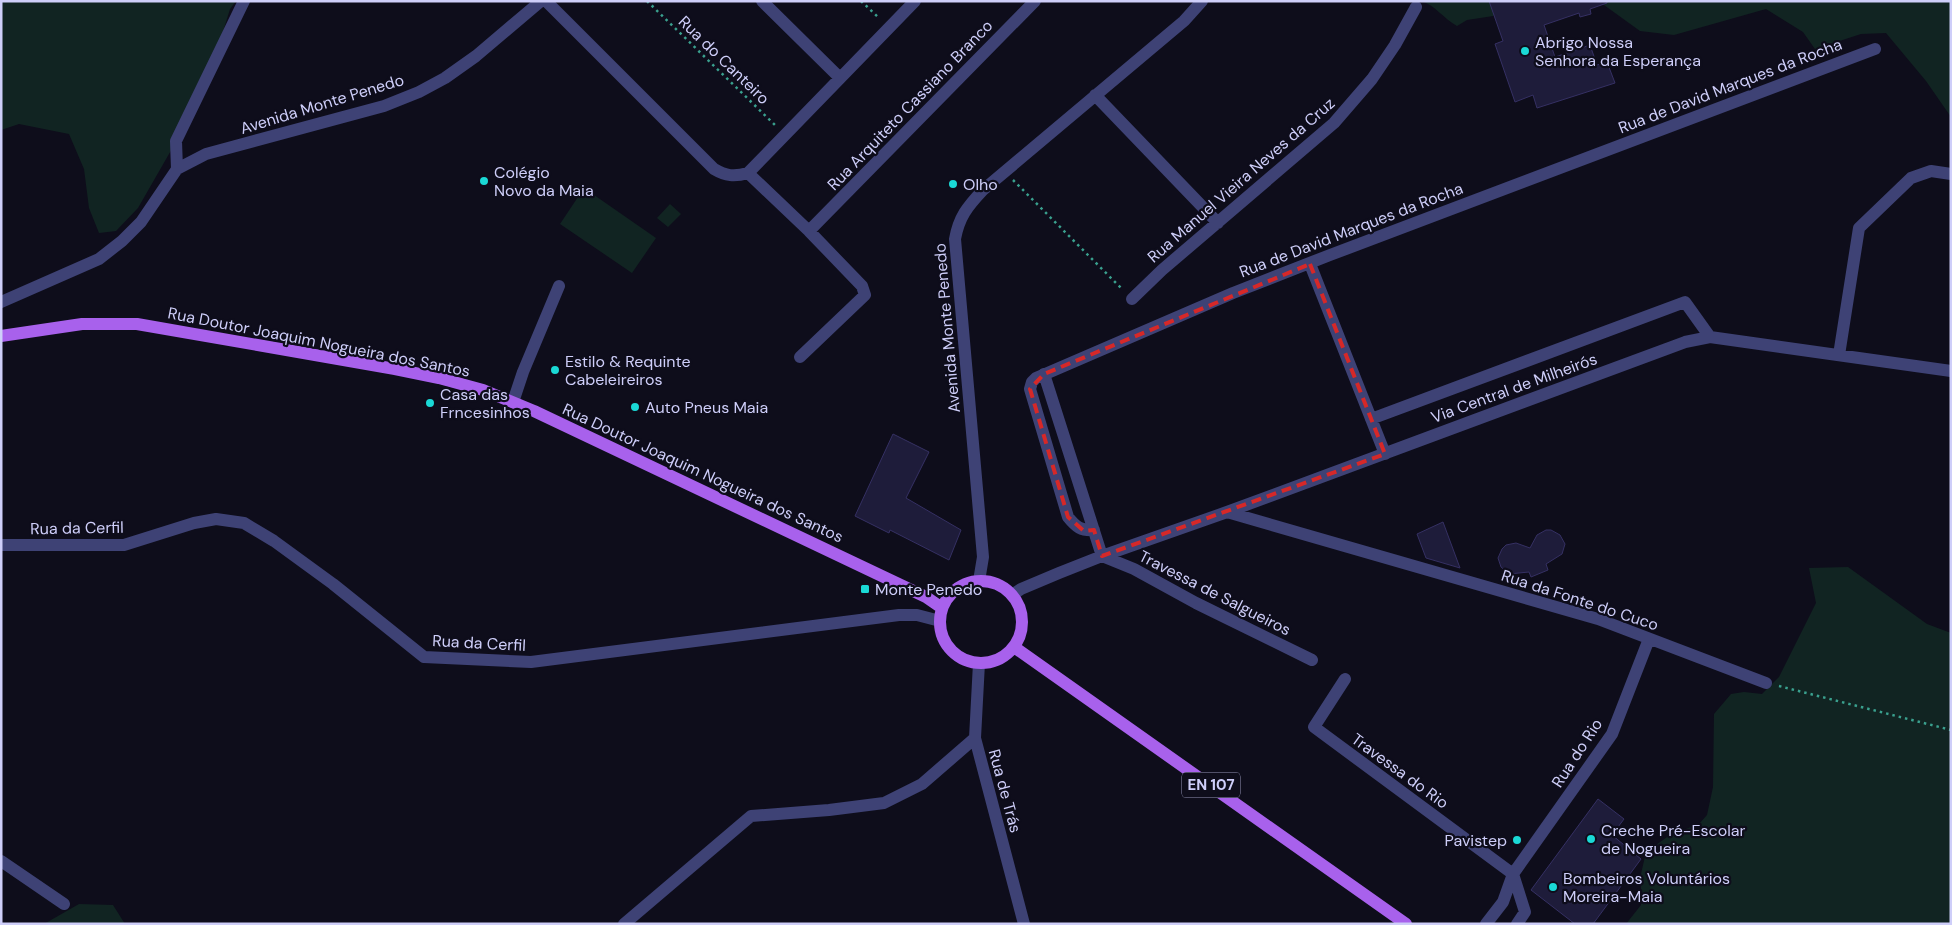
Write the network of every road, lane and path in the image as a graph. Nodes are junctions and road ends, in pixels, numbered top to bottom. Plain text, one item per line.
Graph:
1 (244, 1) edge
2 (541, 1) edge
3 (546, 1) edge
4 (647, 1) edge
5 (762, 1) edge
6 (861, 1) edge
7 (915, 1) edge
8 (1035, 1) edge
9 (1202, 1) edge
10 (1416, 7) dead end
11 (889, 28) junction
12 (1875, 48) dead end
13 (840, 78) junction
14 (1095, 96) junction
15 (785, 135) junction
16 (177, 169) junction
17 (1005, 172) junction
18 (748, 173) junction
19 (1951, 174) edge
20 (1218, 223) junction
21 (809, 231) junction
22 (1310, 264) junction
23 (559, 286) dead end
24 (1132, 299) joint
25 (1, 302) edge
26 (1, 336) edge
27 (1710, 337) junction
28 (1839, 355) junction
29 (800, 357) dead end
30 (1951, 371) edge
31 (1044, 374) junction
32 (513, 402) junction
33 (1371, 419) junction
34 (1385, 454) junction
35 (1227, 512) junction
36 (1094, 530) junction
37 (1, 545) edge
38 (1102, 556) junction
39 (979, 581) junction
40 (1012, 595) junction
41 (941, 614) junction
42 (1649, 639) junction
43 (1014, 647) junction
44 (1312, 660) dead end
45 (979, 664) junction
46 (1345, 679) dead end
47 (1766, 683) joint
48 (1951, 730) edge
49 (975, 738) junction
50 (1, 861) edge
51 (1513, 874) junction
52 (64, 904) dead end
53 (624, 924) edge
54 (1024, 924) edge
55 (1406, 924) edge
56 (1486, 924) edge
57 (1517, 924) edge

1 - 16 street
2 - 16 street, Avenida Monte Penedo
3 - 18 street
4 - 15 path, Rua do Canteiro
5 - 13 street
6 - 11 path
7 - 11 street
8 - 21 street, Rua Arquiteto Cassiano Branco
9 - 14 street, Avenida Monte Penedo
10 - 20 street, Rua Manuel Vieira Neves da Cruz
11 - 13 street
12 - 22 street, Rua de David Marques da Rocha
13 - 15 street
14 - 17 street, Avenida Monte Penedo
14 - 20 street
15 - 18 street
16 - 25 street
17 - 24 path
17 - 39 street, Avenida Monte Penedo
18 - 21 street
19 - 28 street
20 - 24 street, Rua Manuel Vieira Neves da Cruz
21 - 29 street
22 - 31 street, Rua de David Marques da Rocha
22 - 33 street
23 - 32 street
26 - 32 main road, Rua Doutor Joaquim Nogueira dos Santos
27 - 28 street, Via Central de Milheirós
27 - 33 street
27 - 34 street, Via Central de Milheirós
28 - 30 street, Via Central de Milheirós
31 - 36 street
31 - 36 street
32 - 41 main road, Rua Doutor Joaquim Nogueira dos Santos
33 - 34 street
34 - 35 street, Via Central de Milheirós
35 - 38 street, Via Central de Milheirós
35 - 42 street, Rua da Fonte do Cuco
36 - 38 street
37 - 41 street, Rua da Cerfil
38 - 40 street, Via Central de Milheirós
38 - 44 street, Travessa de Salgueiros
39 - 40 main road
39 - 41 main road
40 - 43 main road
41 - 45 main road
42 - 47 street, Rua da Fonte do Cuco
42 - 51 street, Rua do Rio
43 - 45 main road
43 - 55 main road, EN 107
45 - 49 street, Rua de Trás
46 - 51 street, Travessa do Rio
47 - 48 path
49 - 53 street
49 - 54 street, Rua de Trás
50 - 52 street
51 - 56 street, Rua do Rio
51 - 57 street

